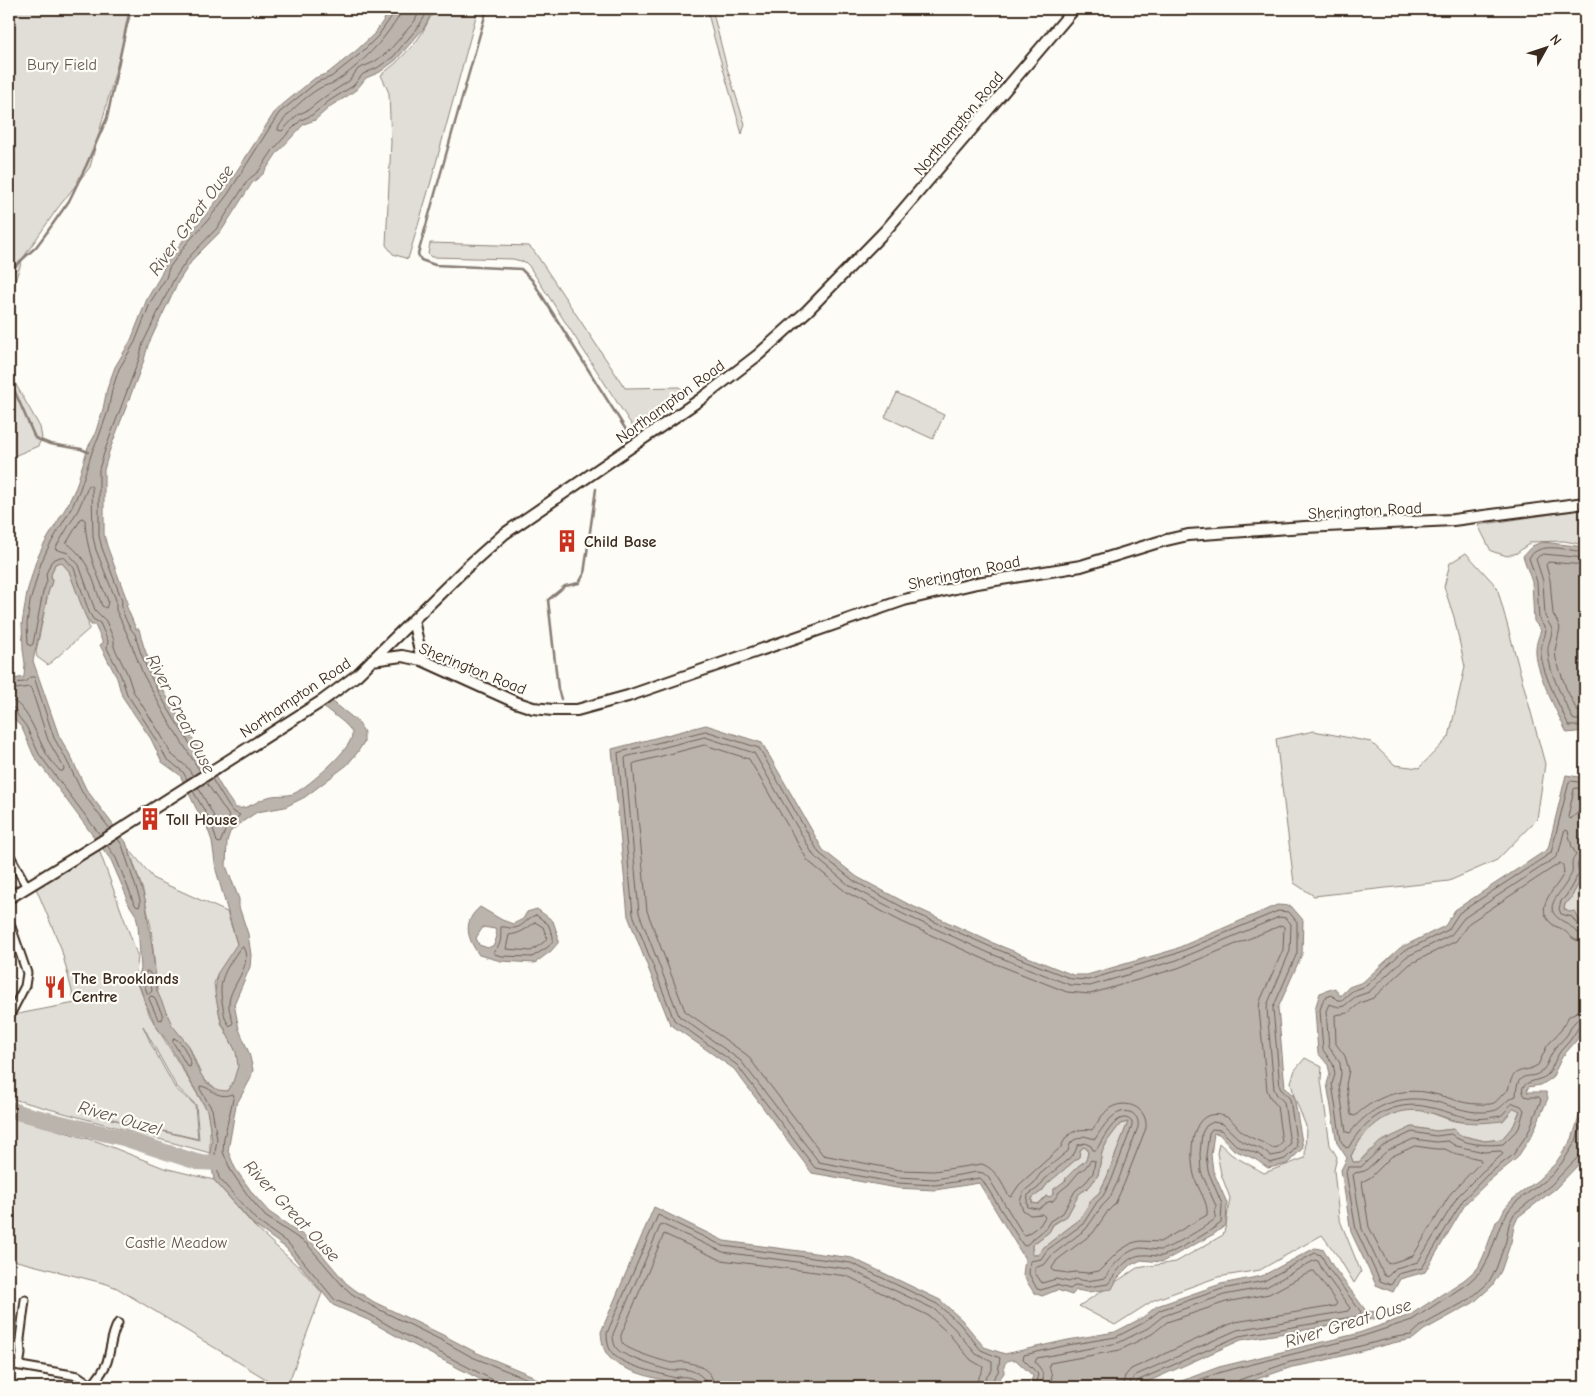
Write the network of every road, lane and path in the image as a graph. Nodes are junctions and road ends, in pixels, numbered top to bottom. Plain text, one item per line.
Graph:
1 (1074, 9) edge
2 (1585, 503) edge
3 (413, 620) junction
4 (372, 660) junction
5 (422, 660) junction
6 (9, 854) edge
7 (27, 888) junction
8 (9, 898) edge
9 (9, 921) edge
10 (9, 1017) edge
11 (25, 1300) dead end
12 (118, 1323) dead end
13 (9, 1364) edge
14 (20, 1366) junction
15 (93, 1386) edge

1 - 3 main road, Northampton Road
2 - 5 main road, Sherington Road
3 - 4 main road, Northampton Road
3 - 5 main road
4 - 5 main road, Sherington Road
4 - 7 main road, Northampton Road
6 - 7 street
7 - 8 main road, Northampton Road
9 - 10 street
11 - 14 street
12 - 15 street
13 - 14 street
14 - 15 street

